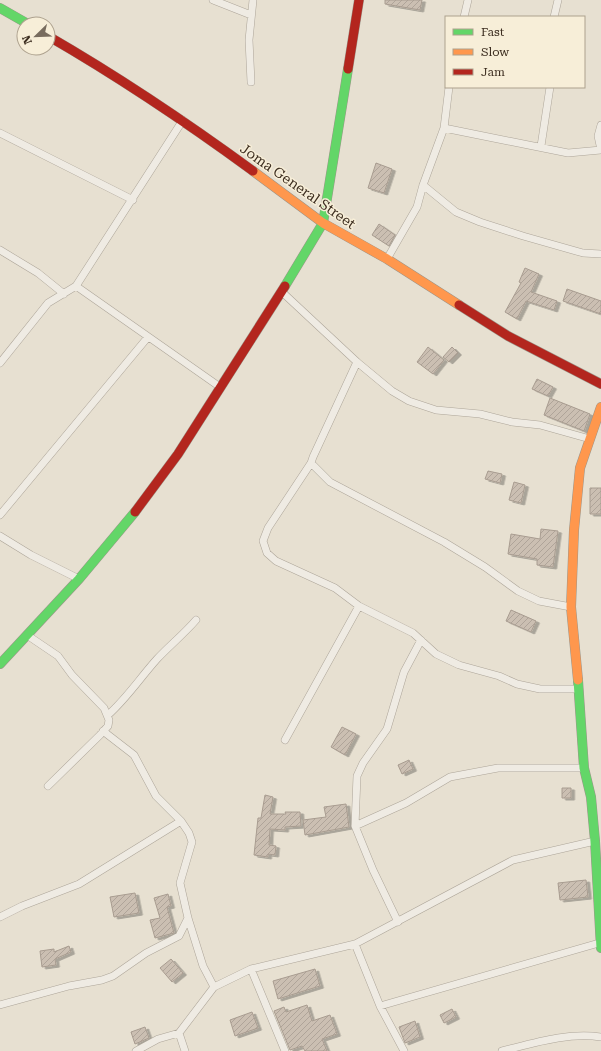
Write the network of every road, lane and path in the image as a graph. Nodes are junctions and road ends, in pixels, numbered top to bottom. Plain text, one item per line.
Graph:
1 (213, 0) edge
2 (254, 0) edge
3 (359, 0) edge
4 (468, 0) edge
5 (558, 0) edge
6 (0, 8) edge
7 (251, 15) junction
8 (464, 16) edge
9 (554, 16) edge
10 (16, 17) edge
11 (56, 41) edge
12 (251, 82) dead end
13 (448, 88) edge
14 (550, 88) edge
15 (183, 120) junction
16 (601, 125) edge
17 (444, 128) junction
18 (0, 133) edge
19 (541, 146) junction
20 (601, 150) edge
21 (423, 185) junction
22 (133, 200) junction
23 (323, 223) junction
24 (0, 250) edge
25 (601, 254) edge
26 (387, 259) junction
27 (76, 286) junction
28 (282, 292) junction
29 (64, 294) junction
30 (148, 337) junction
31 (357, 362) junction
32 (0, 363) edge
33 (601, 384) edge
34 (220, 387) junction
35 (601, 407) edge
36 (590, 439) junction
37 (311, 463) junction
38 (0, 516) edge
39 (0, 536) edge
40 (79, 579) junction
41 (359, 606) junction
42 (571, 607) junction
43 (196, 620) dead end
44 (27, 635) junction
45 (422, 640) junction
46 (0, 664) edge
47 (580, 689) junction
48 (108, 715) junction
49 (103, 731) junction
50 (284, 740) dead end
51 (584, 768) junction
52 (48, 786) dead end
53 (181, 821) junction
54 (355, 826) junction
55 (594, 841) junction
56 (0, 917) edge
57 (188, 918) junction
58 (398, 922) junction
59 (355, 944) junction
60 (600, 945) edge
61 (251, 969) junction
62 (214, 987) junction
63 (0, 1004) edge
64 (380, 1006) junction
65 (179, 1033) junction
66 (601, 1037) edge
67 (136, 1051) edge
68 (185, 1051) edge
69 (285, 1051) edge
70 (404, 1051) edge
71 (502, 1051) edge

1 - 7 street
2 - 7 street
3 - 23 street
4 - 8 street
5 - 9 street
6 - 10 street
7 - 12 street
11 - 15 street, Joma General Street
13 - 17 street
14 - 19 street
15 - 22 street
15 - 23 street, Joma General Street
16 - 20 street
17 - 19 street
17 - 21 street
18 - 22 street
19 - 20 street
21 - 25 street
21 - 26 street
22 - 27 street
23 - 26 street, Joma General Street
23 - 28 street
24 - 29 street
26 - 33 street, Joma General Street
27 - 29 street
27 - 30 street
28 - 31 street
28 - 34 street
29 - 32 street
30 - 34 street
30 - 38 street
31 - 36 street
31 - 37 street
34 - 40 street
35 - 36 street
36 - 42 street
37 - 41 street
37 - 42 street
39 - 40 street
40 - 44 street
41 - 45 street
41 - 50 street
42 - 47 street
43 - 48 street
44 - 46 street
44 - 48 street
45 - 47 street
45 - 54 street
47 - 51 street
48 - 49 street
49 - 52 street
49 - 53 street
51 - 54 street
51 - 55 street
53 - 56 street
53 - 57 street
54 - 58 street
55 - 58 street
55 - 60 street
57 - 62 street
57 - 63 street
58 - 59 street
59 - 61 street
59 - 64 street
60 - 64 street
61 - 62 street
61 - 69 street
62 - 65 street
64 - 70 street
65 - 67 street
65 - 68 street
66 - 71 street

